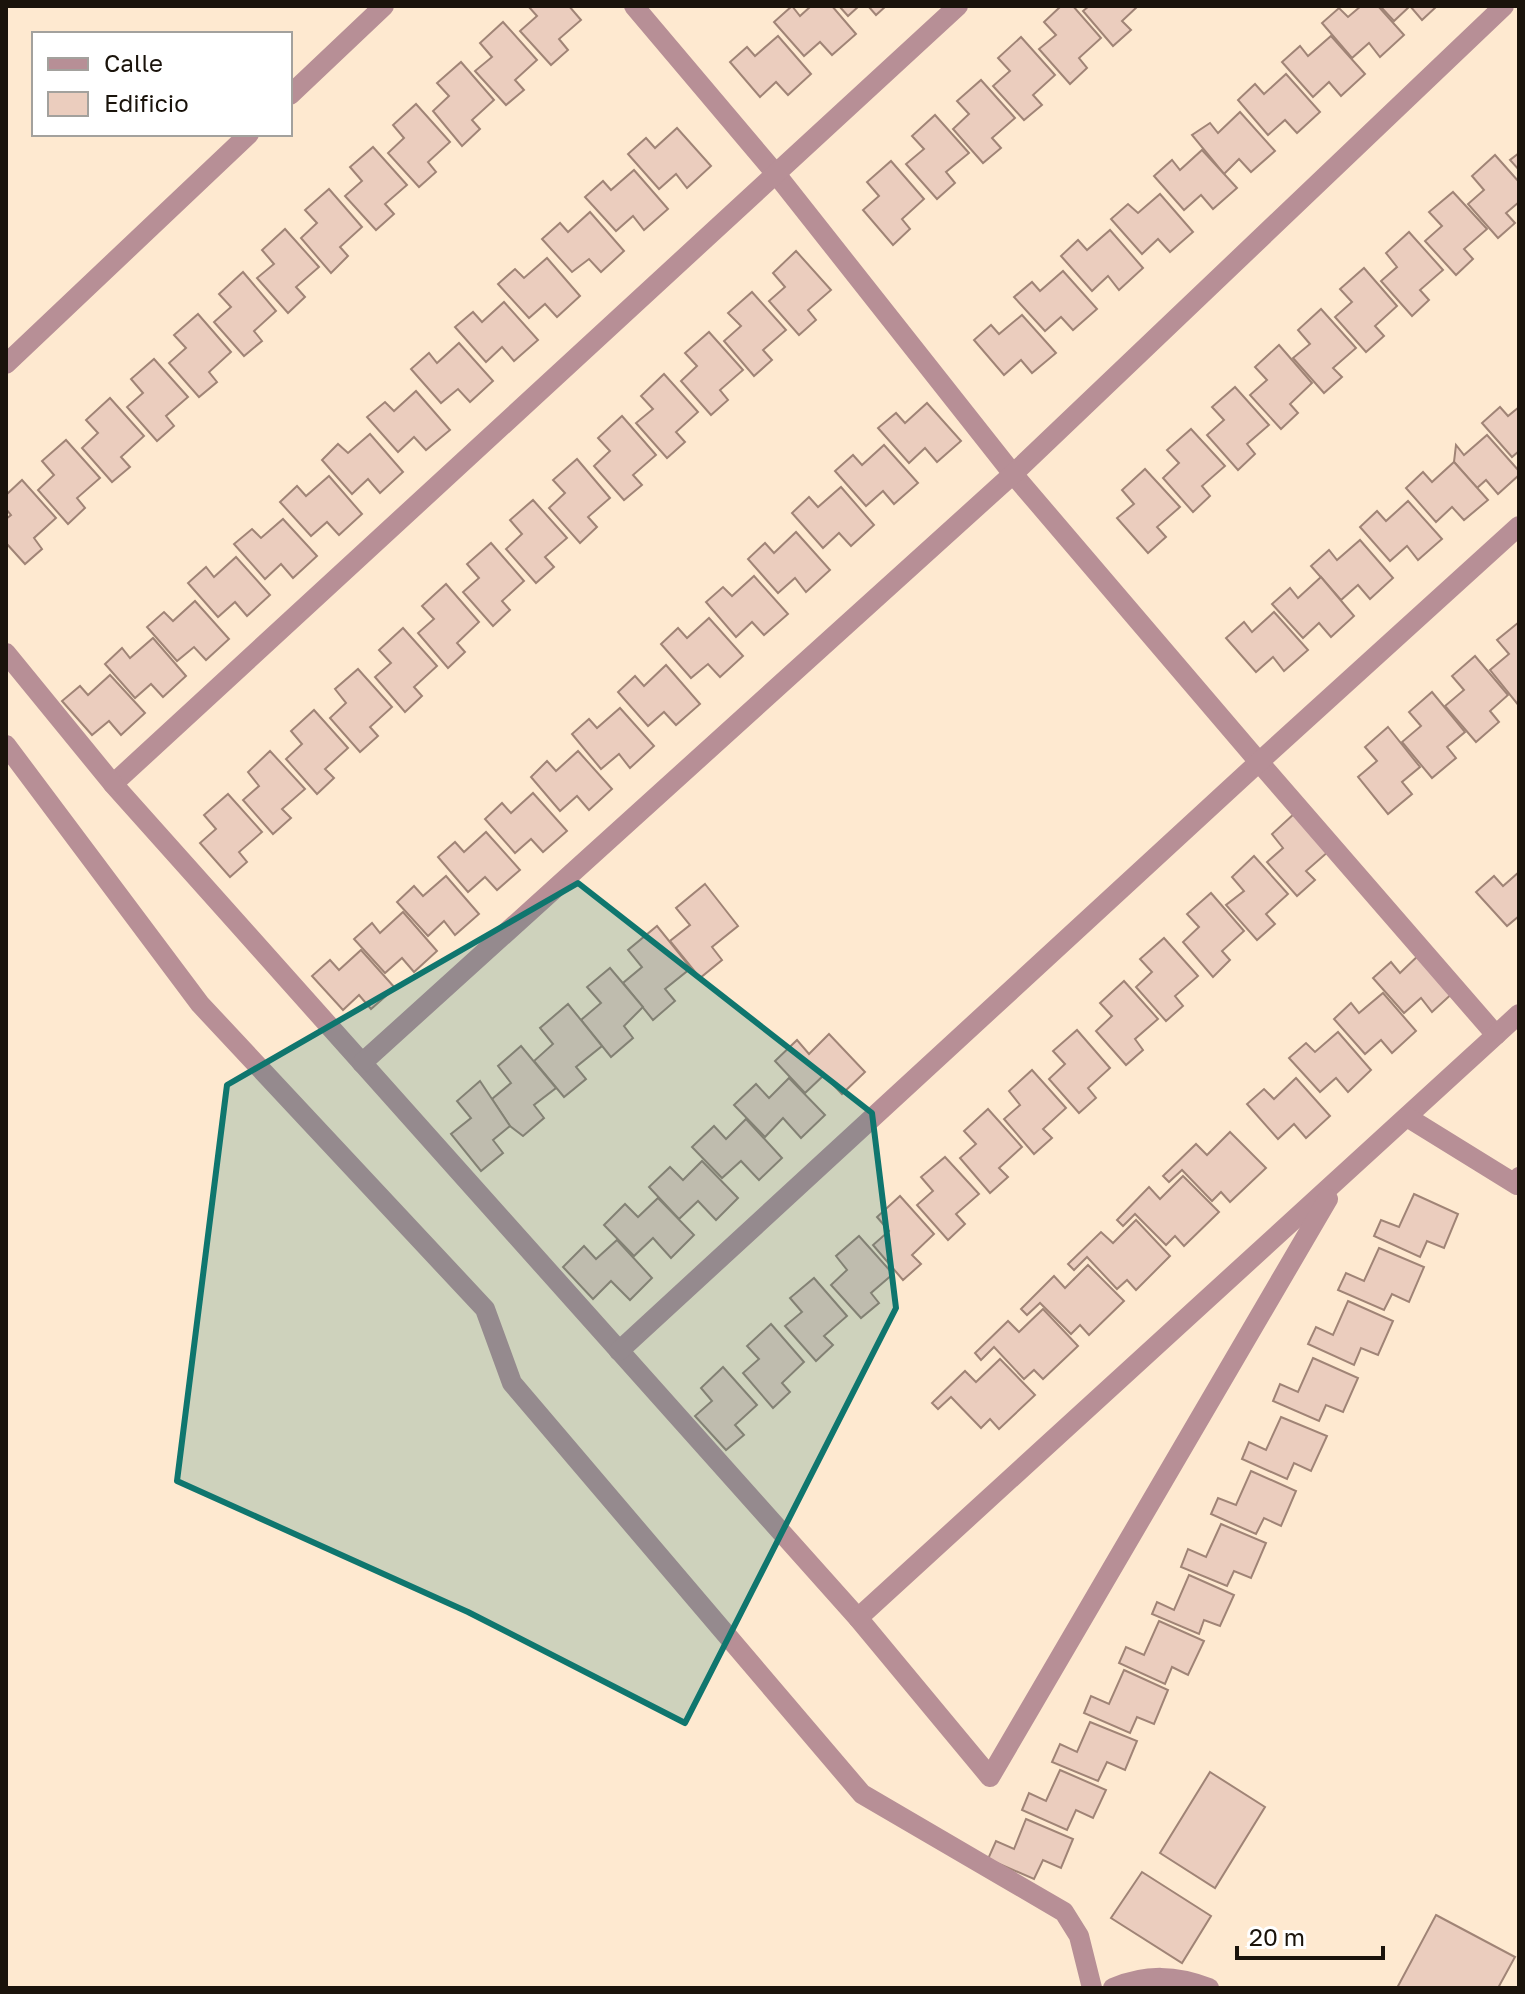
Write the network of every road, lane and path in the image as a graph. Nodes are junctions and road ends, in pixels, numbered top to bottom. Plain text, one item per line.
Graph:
1 (384, 6) edge
2 (634, 6) edge
3 (958, 6) edge
4 (1504, 6) edge
5 (292, 93) edge
6 (247, 136) edge
7 (776, 174) junction
8 (6, 364) edge
9 (1013, 474) junction
10 (1519, 526) edge
11 (6, 653) edge
12 (6, 745) edge
13 (1259, 762) junction
14 (113, 784) junction
15 (1519, 1014) edge
16 (1496, 1035) junction
17 (362, 1063) junction
18 (1407, 1117) junction
19 (1519, 1177) edge
20 (1338, 1181) junction
21 (619, 1351) junction
22 (858, 1618) junction
23 (1092, 1988) edge
24 (1113, 1988) edge
25 (1209, 1988) edge

1 - 5 street
2 - 7 street
3 - 7 street
4 - 9 street
6 - 8 street
7 - 9 street
7 - 14 street
9 - 13 street
9 - 17 street
10 - 13 street
11 - 14 street
12 - 23 street
13 - 16 street
13 - 21 street
14 - 17 street
15 - 16 street
16 - 18 street
17 - 21 street
18 - 19 street
18 - 20 street
20 - 22 street
20 - 22 street
21 - 22 street
24 - 25 street

